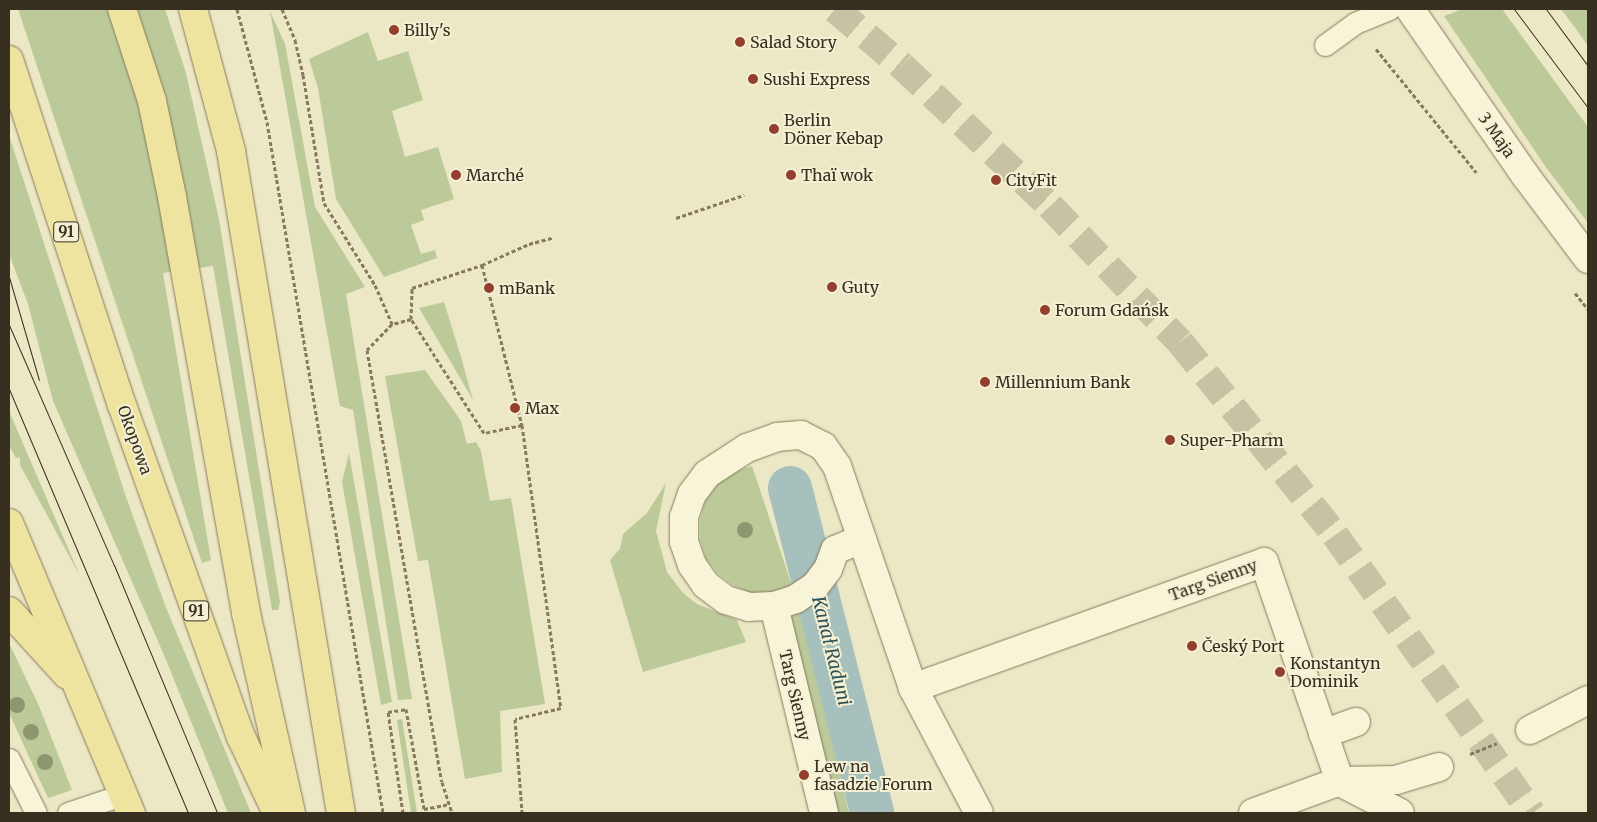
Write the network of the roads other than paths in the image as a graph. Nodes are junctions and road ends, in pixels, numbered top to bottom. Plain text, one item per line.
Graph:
1 (122, 9) edge
2 (193, 9) edge
3 (1389, 9) edge
4 (1410, 9) edge
5 (1325, 44) dead end
6 (9, 60) edge
7 (1588, 259) edge
8 (9, 524) edge
9 (862, 539) junction
10 (785, 603) junction
11 (9, 611) edge
12 (913, 688) junction
13 (82, 691) junction
14 (1588, 700) edge
15 (1356, 722) dead end
16 (1530, 730) road end
17 (1323, 734) junction
18 (9, 759) edge
19 (1439, 766) road end
20 (1340, 782) junction
21 (128, 804) edge
22 (1261, 812) edge
23 (36, 813) edge
24 (68, 813) edge
25 (277, 813) edge
26 (291, 813) edge
27 (341, 813) edge
28 (824, 813) edge
29 (979, 813) edge
30 (1400, 813) edge

1 - 26 main road
2 - 27 main road
3 - 5 lane
4 - 7 street, 3 Maja
6 - 25 main road, Okopowa / 91
8 - 13 main road
9 - 10 street
9 - 10 street
9 - 12 street
10 - 28 street, Targ Sienny
11 - 13 main road
12 - 17 street, Targ Sienny
12 - 29 street
13 - 21 main road
14 - 16 street
15 - 17 street
17 - 20 street, Targ Sienny
18 - 23 lane
19 - 20 street
20 - 22 street
20 - 30 street
21 - 24 lane

